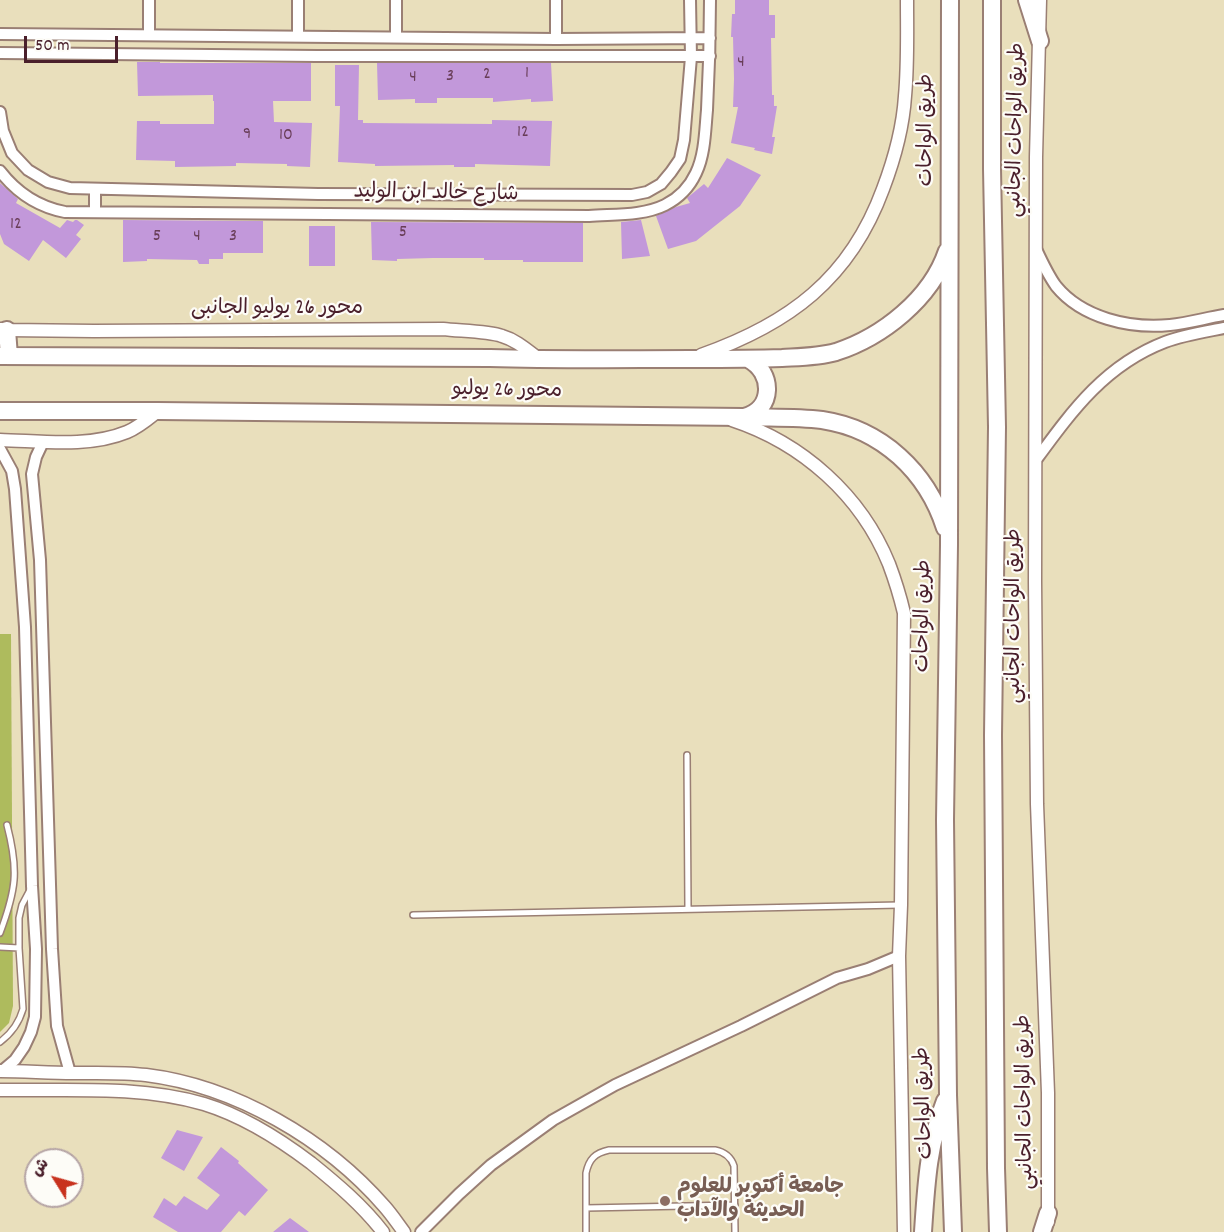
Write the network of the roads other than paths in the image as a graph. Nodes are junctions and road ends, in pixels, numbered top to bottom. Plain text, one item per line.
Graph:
1 (149, 0) edge
2 (298, 0) edge
3 (396, 0) edge
4 (556, 0) edge
5 (690, 0) edge
6 (710, 0) edge
7 (907, 0) edge
8 (950, 0) edge
9 (992, 0) edge
10 (1027, 0) edge
11 (1040, 0) edge
12 (0, 34) edge
13 (149, 35) junction
14 (298, 36) junction
15 (396, 37) junction
16 (556, 39) junction
17 (691, 39) junction
18 (710, 39) junction
19 (1040, 41) junction
20 (0, 53) edge
21 (710, 56) junction
22 (691, 57) junction
23 (0, 112) edge
24 (0, 171) edge
25 (96, 189) junction
26 (332, 194) junction
27 (95, 212) junction
28 (333, 214) junction
29 (950, 242) junction
30 (1036, 249) junction
31 (1224, 315) edge
32 (1160, 325) junction
33 (1224, 328) edge
34 (4, 329) edge
35 (1163, 343) junction
36 (4, 356) edge
37 (539, 359) junction
38 (691, 359) junction
39 (748, 359) junction
40 (0, 411) edge
41 (158, 411) junction
42 (722, 417) junction
43 (743, 417) junction
44 (0, 440) edge
45 (43, 442) junction
46 (0, 449) edge
47 (1036, 460) junction
48 (949, 545) junction
49 (20, 558) junction
50 (40, 560) junction
51 (687, 755) dead end
52 (7, 825) dead end
53 (32, 886) junction
54 (901, 905) junction
55 (688, 909) junction
56 (413, 915) dead end
57 (0, 933) edge
58 (0, 947) edge
59 (19, 948) junction
60 (36, 949) junction
61 (52, 949) junction
62 (899, 956) junction
63 (0, 1042) edge
64 (1, 1071) edge
65 (70, 1073) junction
66 (0, 1090) edge
67 (70, 1091) junction
68 (948, 1095) junction
69 (735, 1205) junction
70 (586, 1208) junction
71 (1048, 1213) junction
72 (383, 1232) edge
73 (405, 1232) edge
74 (422, 1232) edge
75 (586, 1232) edge
76 (735, 1232) edge
77 (904, 1232) edge
78 (923, 1232) edge
79 (953, 1232) edge
80 (998, 1232) edge
81 (1042, 1232) edge
82 (1048, 1232) edge

1 - 13 street
2 - 14 street
3 - 15 street
4 - 16 street
5 - 17 street, شارع خالد ابن الوليد
6 - 18 street, شارع خالد ابن الوليد
7 - 38 street
8 - 29 highway, طريق الواحات
9 - 80 highway
10 - 19 highway
11 - 19 street, طريق الواحات الجانبي
12 - 13 street
13 - 14 street
14 - 15 street
15 - 16 street
16 - 17 street
17 - 18 street
17 - 22 street, شارع خالد ابن الوليد
18 - 21 street, شارع خالد ابن الوليد
19 - 30 street, طريق الواحات الجانبي
20 - 22 street
21 - 22 street
21 - 28 street, شارع خالد ابن الوليد
22 - 26 street, شارع خالد ابن الوليد
23 - 25 street, شارع خالد ابن الوليد
24 - 27 street, شارع خالد ابن الوليد
25 - 26 street, شارع خالد ابن الوليد
25 - 27 street
26 - 28 street
27 - 28 street, شارع خالد ابن الوليد
29 - 39 highway, محور 26 يوليو
29 - 48 highway, طريق الواحات
30 - 32 street
30 - 47 street, طريق الواحات الجانبي
31 - 32 street
32 - 35 street
33 - 35 street
34 - 36 highway
34 - 37 street, محور 26 يوليو الجانبى
35 - 47 street
36 - 37 highway, محور 26 يوليو
37 - 38 highway, محور 26 يوليو
38 - 39 highway, محور 26 يوليو
39 - 43 highway
40 - 41 highway, محور 26 يوليو
41 - 42 highway, محور 26 يوليو
41 - 45 street
42 - 43 highway, محور 26 يوليو
42 - 54 street
43 - 48 highway, محور 26 يوليو
44 - 45 street
45 - 50 street
46 - 49 street
47 - 71 street, طريق الواحات الجانبي
48 - 68 highway, طريق الواحات
49 - 50 street
49 - 53 street
50 - 61 street
51 - 55 lane
52 - 57 lane
53 - 59 lane
53 - 60 street
54 - 55 lane
54 - 62 street
55 - 56 lane
58 - 59 lane
59 - 63 lane
60 - 61 street
60 - 64 street
61 - 65 street
62 - 74 street
62 - 77 street
64 - 65 street
65 - 67 street
65 - 73 street
66 - 67 street
67 - 72 street
68 - 78 highway
68 - 79 highway, طريق الواحات
69 - 70 lane
69 - 70 lane
69 - 76 lane
70 - 75 lane
71 - 81 highway
71 - 82 street, طريق الواحات الجانبي

